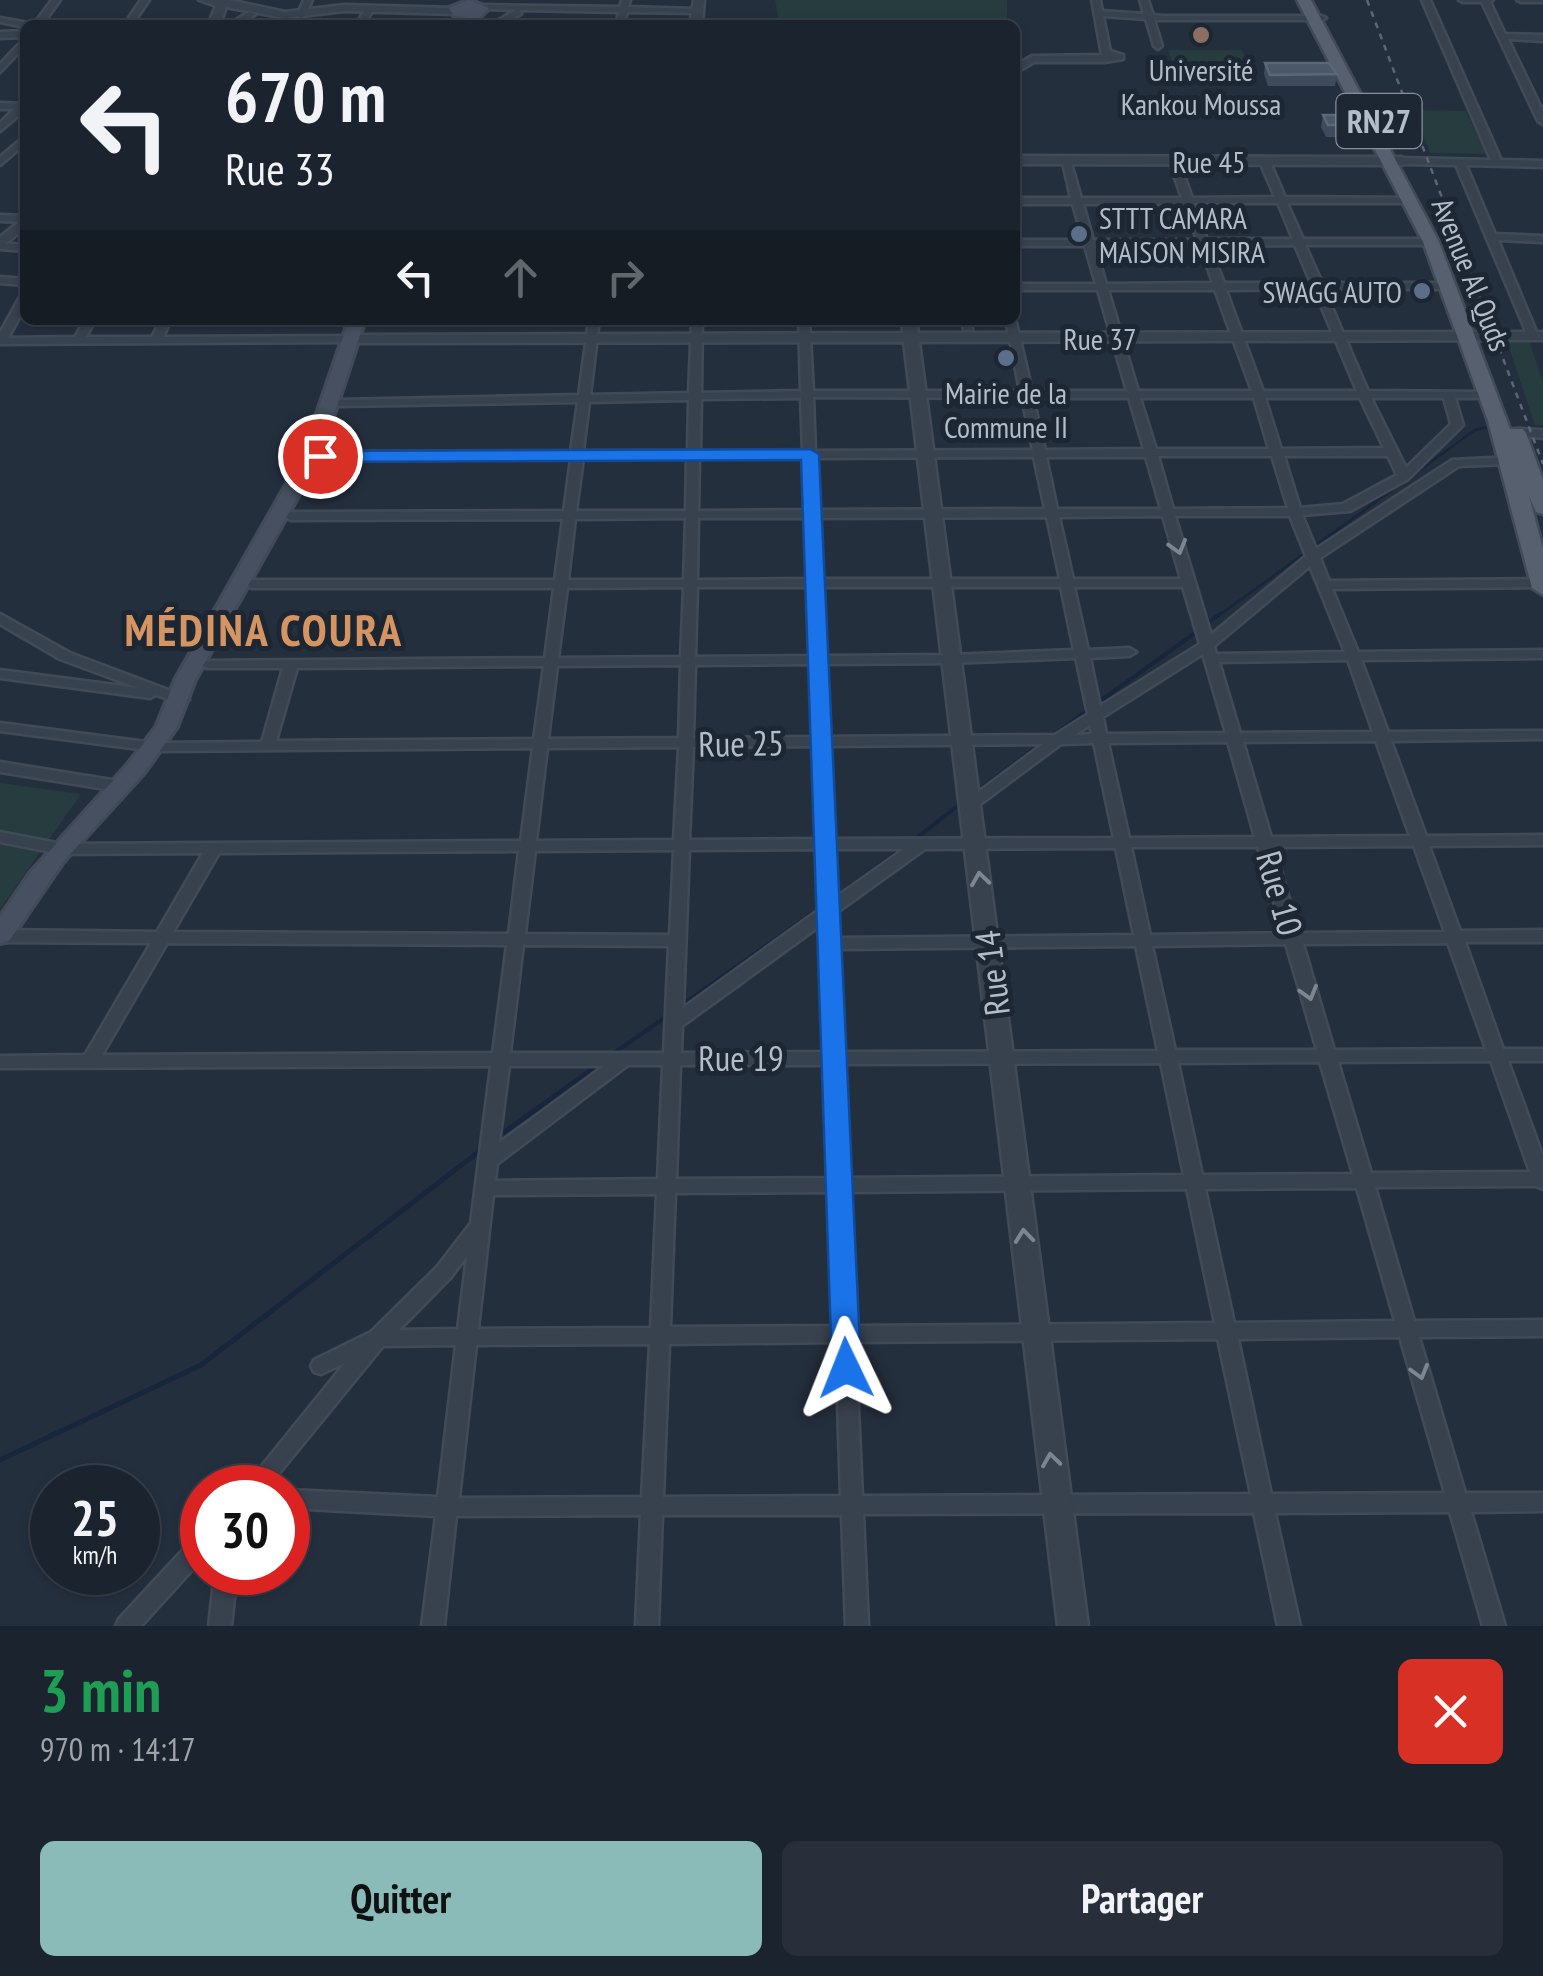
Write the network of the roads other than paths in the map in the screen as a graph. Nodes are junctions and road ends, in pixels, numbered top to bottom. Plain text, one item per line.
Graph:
1 (56, 0) edge
2 (183, 0) edge
3 (204, 0) edge
4 (308, 0) edge
5 (1144, 0) edge
6 (1156, 0) edge
7 (1426, 0) edge
8 (1464, 0) edge
9 (1487, 0) edge
10 (1521, 0) edge
11 (1543, 0) edge
12 (222, 4) edge
13 (390, 4) edge
14 (545, 5) edge
15 (625, 5) edge
16 (698, 6) edge
17 (370, 8) junction
18 (1101, 9) edge
19 (468, 10) edge
20 (521, 10) junction
21 (1313, 10) edge
22 (252, 14) junction
23 (305, 14) junction
24 (1162, 15) junction
25 (1150, 17) junction
26 (38, 20) edge
27 (241, 20) edge
28 (363, 20) edge
29 (503, 20) edge
30 (1503, 36) junction
31 (1543, 38) edge
32 (20, 45) edge
33 (1158, 46) dead end
34 (2, 64) edge
35 (1020, 67) edge
36 (1539, 103) edge
37 (20, 109) edge
38 (1543, 121) edge
39 (0, 128) edge
40 (4, 154) edge
41 (1020, 160) edge
42 (1065, 160) junction
43 (1174, 161) junction
44 (1394, 161) junction
45 (1459, 161) junction
46 (0, 162) edge
47 (1264, 162) junction
48 (1497, 162) junction
49 (1543, 164) edge
50 (1020, 200) edge
51 (1077, 200) junction
52 (1188, 200) junction
53 (1281, 200) junction
54 (1410, 200) junction
55 (20, 225) edge
56 (1491, 237) junction
57 (1543, 239) edge
58 (1298, 242) junction
59 (1431, 242) junction
60 (1020, 243) edge
61 (1089, 243) junction
62 (1204, 243) junction
63 (0, 245) edge
64 (1317, 286) junction
65 (1448, 286) junction
66 (1220, 287) junction
67 (1020, 288) edge
68 (1102, 288) junction
69 (20, 309) edge
70 (87, 325) edge
71 (164, 325) edge
72 (594, 325) edge
73 (697, 325) edge
74 (804, 325) edge
75 (910, 325) edge
76 (1013, 329) edge
77 (356, 333) edge
78 (1538, 336) edge
79 (1117, 338) junction
80 (1238, 338) junction
81 (1340, 338) junction
82 (1474, 338) junction
83 (912, 339) junction
84 (156, 340) junction
85 (696, 340) junction
86 (805, 340) junction
87 (5, 341) edge
88 (79, 341) junction
89 (592, 341) junction
90 (0, 357) edge
91 (807, 394) junction
92 (918, 394) junction
93 (1364, 395) junction
94 (1488, 395) junction
95 (695, 396) junction
96 (1027, 396) junction
97 (1134, 396) junction
98 (1259, 396) junction
99 (1449, 396) junction
100 (584, 397) junction
101 (340, 403) junction
102 (1508, 427) junction
103 (1543, 434) edge
104 (1392, 452) junction
105 (1151, 453) junction
106 (1274, 453) junction
107 (693, 454) junction
108 (810, 454) junction
109 (926, 454) junction
110 (1040, 454) junction
111 (577, 455) junction
112 (320, 456) junction
113 (1508, 460) junction
114 (1404, 476) junction
115 (1543, 508) edge
116 (1168, 512) junction
117 (1295, 512) junction
118 (1052, 513) junction
119 (691, 514) junction
120 (812, 514) junction
121 (933, 514) junction
122 (570, 515) junction
123 (290, 516) junction
124 (1314, 556) junction
125 (1067, 582) junction
126 (1189, 583) junction
127 (252, 584) junction
128 (561, 584) junction
129 (690, 584) junction
130 (815, 584) junction
131 (942, 584) junction
132 (1324, 584) junction
133 (1542, 585) edge
134 (0, 618) edge
135 (1129, 652) dead end
136 (1209, 652) junction
137 (1082, 654) junction
138 (1543, 654) edge
139 (1353, 656) junction
140 (951, 659) junction
141 (818, 660) junction
142 (688, 661) junction
143 (551, 662) junction
144 (207, 664) junction
145 (291, 664) junction
146 (0, 674) edge
147 (178, 695) junction
148 (1095, 715) junction
149 (0, 727) edge
150 (1382, 736) junction
151 (1543, 736) edge
152 (1234, 738) junction
153 (1057, 740) junction
154 (1100, 740) junction
155 (821, 741) junction
156 (962, 741) junction
157 (541, 744) junction
158 (686, 744) junction
159 (268, 746) junction
160 (154, 747) junction
161 (0, 768) edge
162 (118, 786) junction
163 (970, 805) junction
164 (0, 837) edge
165 (1543, 840) edge
166 (1420, 841) junction
167 (1122, 842) junction
168 (1264, 842) junction
169 (974, 843) junction
170 (825, 844) junction
171 (922, 844) junction
172 (682, 845) junction
173 (528, 846) junction
174 (214, 848) junction
175 (62, 849) junction
176 (828, 908) junction
177 (0, 935) edge
178 (1543, 936) edge
179 (162, 937) junction
180 (1454, 937) junction
181 (1293, 939) junction
182 (516, 940) junction
183 (677, 941) junction
184 (1143, 941) junction
185 (988, 943) junction
186 (829, 944) junction
187 (674, 1024) junction
188 (1497, 1055) junction
189 (1543, 1055) edge
190 (1168, 1056) junction
191 (1327, 1056) junction
192 (1002, 1057) junction
193 (620, 1058) junction
194 (834, 1058) junction
195 (502, 1059) junction
196 (672, 1059) junction
197 (90, 1061) junction
198 (0, 1062) edge
199 (488, 1161) junction
200 (1543, 1180) edge
201 (1364, 1181) junction
202 (1194, 1182) junction
203 (1018, 1184) junction
204 (839, 1185) junction
205 (666, 1186) junction
206 (485, 1188) junction
207 (482, 1224) junction
208 (1543, 1328) edge
209 (1407, 1329) junction
210 (1226, 1331) junction
211 (845, 1333) junction
212 (1034, 1334) junction
213 (468, 1336) junction
214 (378, 1338) junction
215 (660, 1338) junction
216 (321, 1366) dead end
217 (273, 1465) edge
218 (310, 1499) edge
219 (1458, 1502) junction
220 (1543, 1502) edge
221 (1263, 1503) junction
222 (1057, 1504) junction
223 (852, 1505) junction
224 (652, 1506) junction
225 (447, 1508) junction
226 (180, 1569) edge
227 (223, 1595) edge
228 (127, 1626) edge
229 (220, 1626) edge
230 (433, 1626) edge
231 (647, 1626) edge
232 (857, 1626) edge
233 (1073, 1626) edge
234 (1289, 1626) edge
235 (1494, 1626) edge

1 - 26 street
2 - 12 street
3 - 12 street
4 - 23 street
5 - 25 street
6 - 24 street
7 - 48 street
8 - 9 street
9 - 30 street
10 - 11 street
12 - 22 street
12 - 23 street
13 - 17 street
13 - 19 street
14 - 15 street
14 - 20 street
15 - 16 street
17 - 23 street
17 - 28 street
18 - 25 street
18 - 35 street
19 - 20 street
20 - 29 street
21 - 24 street
21 - 44 main road, Avenue Al Quds / RN27
22 - 23 street
22 - 27 street
24 - 25 street
25 - 33 street
30 - 31 street
30 - 36 street
32 - 34 street
36 - 38 street
37 - 39 street
40 - 46 street
41 - 42 street, Rue 45
42 - 43 street, Rue 45
42 - 51 street, Rue 10
43 - 47 street, Rue 45
43 - 52 street
44 - 45 street
44 - 47 street, Rue 45
44 - 54 main road, Avenue Al Quds / RN27
44 - 82 main road, Avenue Al Quds / RN27
45 - 48 street
45 - 56 street
47 - 53 street
48 - 49 street
50 - 51 street
51 - 52 street
51 - 61 street, Rue 10
52 - 53 street
52 - 62 street
53 - 54 street
53 - 58 street
54 - 59 main road, Avenue Al Quds / RN27
55 - 63 street
56 - 57 street
56 - 78 street
58 - 59 street
58 - 62 street
58 - 64 street
59 - 65 main road, Avenue Al Quds / RN27
60 - 61 street
61 - 62 street
61 - 68 street, Rue 10
62 - 66 street
64 - 65 street
64 - 66 street
64 - 81 street
65 - 82 main road, Avenue Al Quds / RN27
66 - 68 street
66 - 80 street
67 - 68 street
68 - 79 street, Rue 10
69 - 87 street
70 - 88 street
71 - 84 street
72 - 89 street
73 - 85 street
74 - 86 street
75 - 83 street, Rue 14
76 - 79 street, Rue 37
76 - 83 street, Rue 37
76 - 96 street
77 - 84 street
77 - 89 street, Rue 37
77 - 101 main road
77 - 147 main road
78 - 82 street, Rue 37
79 - 80 street, Rue 37
79 - 97 street, Rue 10
80 - 81 street, Rue 37
80 - 98 street
81 - 82 street, Rue 37
81 - 93 street
82 - 94 main road, Avenue Al Quds / RN27
82 - 102 main road, Avenue Al Quds / RN27
83 - 86 street, Rue 37
83 - 92 street, Rue 14
84 - 88 street
85 - 86 street, Rue 37
85 - 89 street, Rue 37
85 - 95 street
86 - 91 street
87 - 88 street
87 - 90 street
89 - 100 street
91 - 92 street
91 - 95 street
91 - 108 street
92 - 96 street
92 - 109 street, Rue 14
93 - 98 street
93 - 99 street
93 - 104 street
94 - 99 street
94 - 102 main road, Avenue Al Quds / RN27
95 - 100 street
95 - 107 street
96 - 97 street
96 - 110 street
97 - 98 street
97 - 105 street, Rue 10
98 - 106 street
99 - 114 street
100 - 101 street
100 - 111 street
101 - 112 main road
102 - 103 street
102 - 113 main road, Avenue Al Quds / RN27
102 - 115 main road, Avenue Al Quds / RN27
104 - 106 street
104 - 114 street
105 - 106 street
105 - 110 street
105 - 116 street, Rue 10
106 - 117 street
107 - 108 street
107 - 111 street
107 - 119 street
108 - 109 street
108 - 120 street
109 - 110 street
109 - 121 street, Rue 14
110 - 118 street
111 - 112 street
111 - 122 street
112 - 123 main road
113 - 124 street
113 - 133 main road, Avenue Al Quds / RN27
114 - 117 street
116 - 117 street
116 - 118 street
116 -> 126 street, Rue 10
117 - 124 street
118 - 121 street
118 - 125 street
119 - 120 street
119 - 122 street
119 - 129 street
120 - 121 street
120 - 130 street
121 - 131 street, Rue 14
122 - 123 street
122 - 128 street
123 - 127 main road
124 - 132 street
124 - 136 street
125 - 126 street
125 - 131 street
125 - 137 street
126 - 136 street, Rue 10
127 - 128 street
127 - 144 main road
128 - 129 street
128 - 143 street
129 - 130 street
129 - 142 street
130 - 131 street
130 - 141 street
131 - 140 street, Rue 14
132 - 133 street
132 - 139 street
134 - 147 street
135 - 137 street
136 - 139 street
136 - 148 street
136 - 152 street, Rue 10
137 - 140 street
137 - 148 street
138 - 139 street
139 - 150 street
140 - 141 street
140 - 156 street, Rue 14
141 - 142 street
141 - 155 street
142 - 143 street
142 - 158 street
143 - 145 street
143 - 157 street
144 - 145 street
144 - 147 main road
145 - 159 street
146 - 147 street
147 - 160 main road
148 - 153 street
148 - 154 street
149 - 160 street, Rue 25
150 - 151 street, Rue 25
150 - 152 street, Rue 25
150 - 166 street
152 - 154 street, Rue 25
152 - 168 street, Rue 10
153 - 154 street, Rue 25
153 - 156 street, Rue 25
153 - 163 street
154 - 167 street
155 - 156 street, Rue 25
155 - 158 street, Rue 25
155 - 170 street
156 - 163 street, Rue 14
157 - 158 street, Rue 25
157 - 159 street, Rue 25
157 - 173 street
158 - 172 street
159 - 160 street, Rue 25
160 - 162 main road
161 - 162 street
162 - 175 main road
163 - 169 street, Rue 14
164 - 175 street
165 - 166 street
166 - 168 street
166 - 180 street
167 - 168 street
167 - 169 street
167 - 184 street
168 - 181 street, Rue 10
169 - 171 street
185 -> 169 street, Rue 14
170 - 171 street
170 - 172 street
170 - 176 street
171 - 176 street
172 - 173 street
172 - 183 street
173 - 174 street
173 - 182 street
174 - 175 street
174 - 179 street
175 - 177 main road
176 - 186 street
176 - 187 street
177 - 179 street
178 - 180 street
179 - 182 street
179 - 197 street
180 - 181 street
180 - 188 street
181 - 184 street
181 -> 191 street, Rue 10
182 - 183 street
182 - 195 street
183 - 187 street
184 - 185 street
184 - 190 street
185 - 186 street
185 - 192 street, Rue 14
186 - 194 street
187 - 196 street
188 - 189 street, Rue 19
188 - 191 street, Rue 19
188 - 200 street
190 - 191 street, Rue 19
190 - 192 street, Rue 19
190 - 202 street
191 - 201 street, Rue 10
192 - 194 street, Rue 19
192 - 203 street, Rue 14
193 - 195 street, Rue 19
193 - 196 street, Rue 19
193 - 199 street
194 - 196 street, Rue 19
194 - 204 street
195 - 197 street, Rue 19
195 - 199 street
196 - 205 street
197 - 198 street, Rue 19
199 - 206 street
200 - 201 street
201 - 202 street
201 - 209 street, Rue 10
202 - 203 street
202 - 210 street
203 - 204 street
212 -> 203 street, Rue 14
204 - 205 street
204 - 211 street
205 - 206 street
205 - 215 street
206 - 207 street
207 - 213 street
207 - 214 street
208 - 209 street
209 - 210 street
209 -> 219 street, Rue 10
210 - 212 street
210 - 221 street
211 - 212 street
211 - 215 street
211 - 223 street
222 -> 212 street, Rue 14
213 - 214 street
213 - 215 street
213 - 225 street
214 - 216 street
214 - 217 street
215 - 224 street
218 - 225 street
219 - 220 street
219 - 221 street
219 - 235 street, Rue 10
221 - 222 street
221 - 234 street
222 - 223 street
222 - 233 street, Rue 14
223 - 224 street
223 - 232 street
224 - 225 street
224 - 231 street
225 - 230 street
226 - 228 street
227 - 229 street

